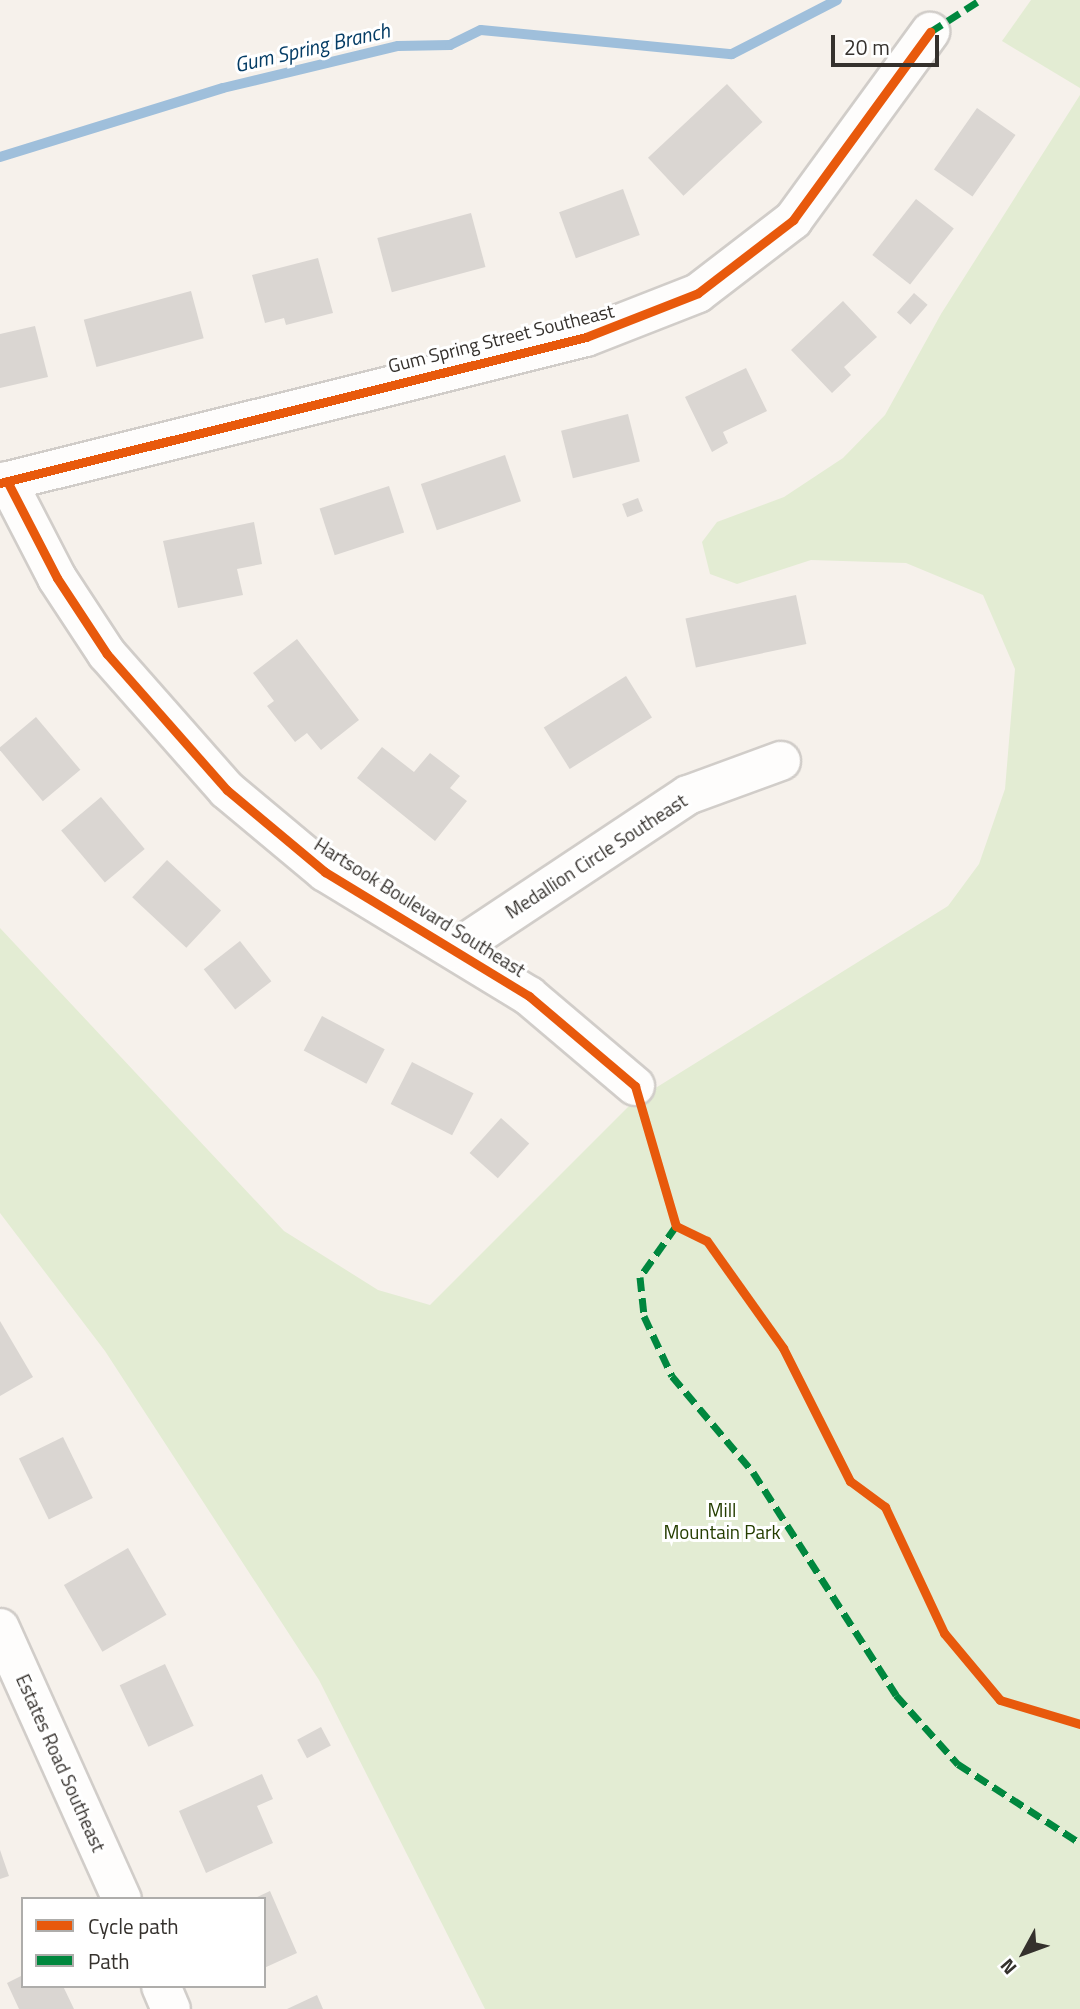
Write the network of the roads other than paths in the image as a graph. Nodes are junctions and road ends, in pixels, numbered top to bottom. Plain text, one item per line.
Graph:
1 (930, 32) dead end
2 (3, 482) edge
3 (781, 761) dead end
4 (456, 949) junction
5 (635, 1086) dead end
6 (0, 1628) edge
7 (121, 1897) edge
8 (162, 1988) edge
9 (171, 2009) edge

1 - 2 street, Gum Spring Street Southeast
2 - 4 street, Hartsook Boulevard Southeast
3 - 4 street, Medallion Circle Southeast
4 - 5 street, Hartsook Boulevard Southeast
6 - 7 street, Estates Road Southeast
8 - 9 street

